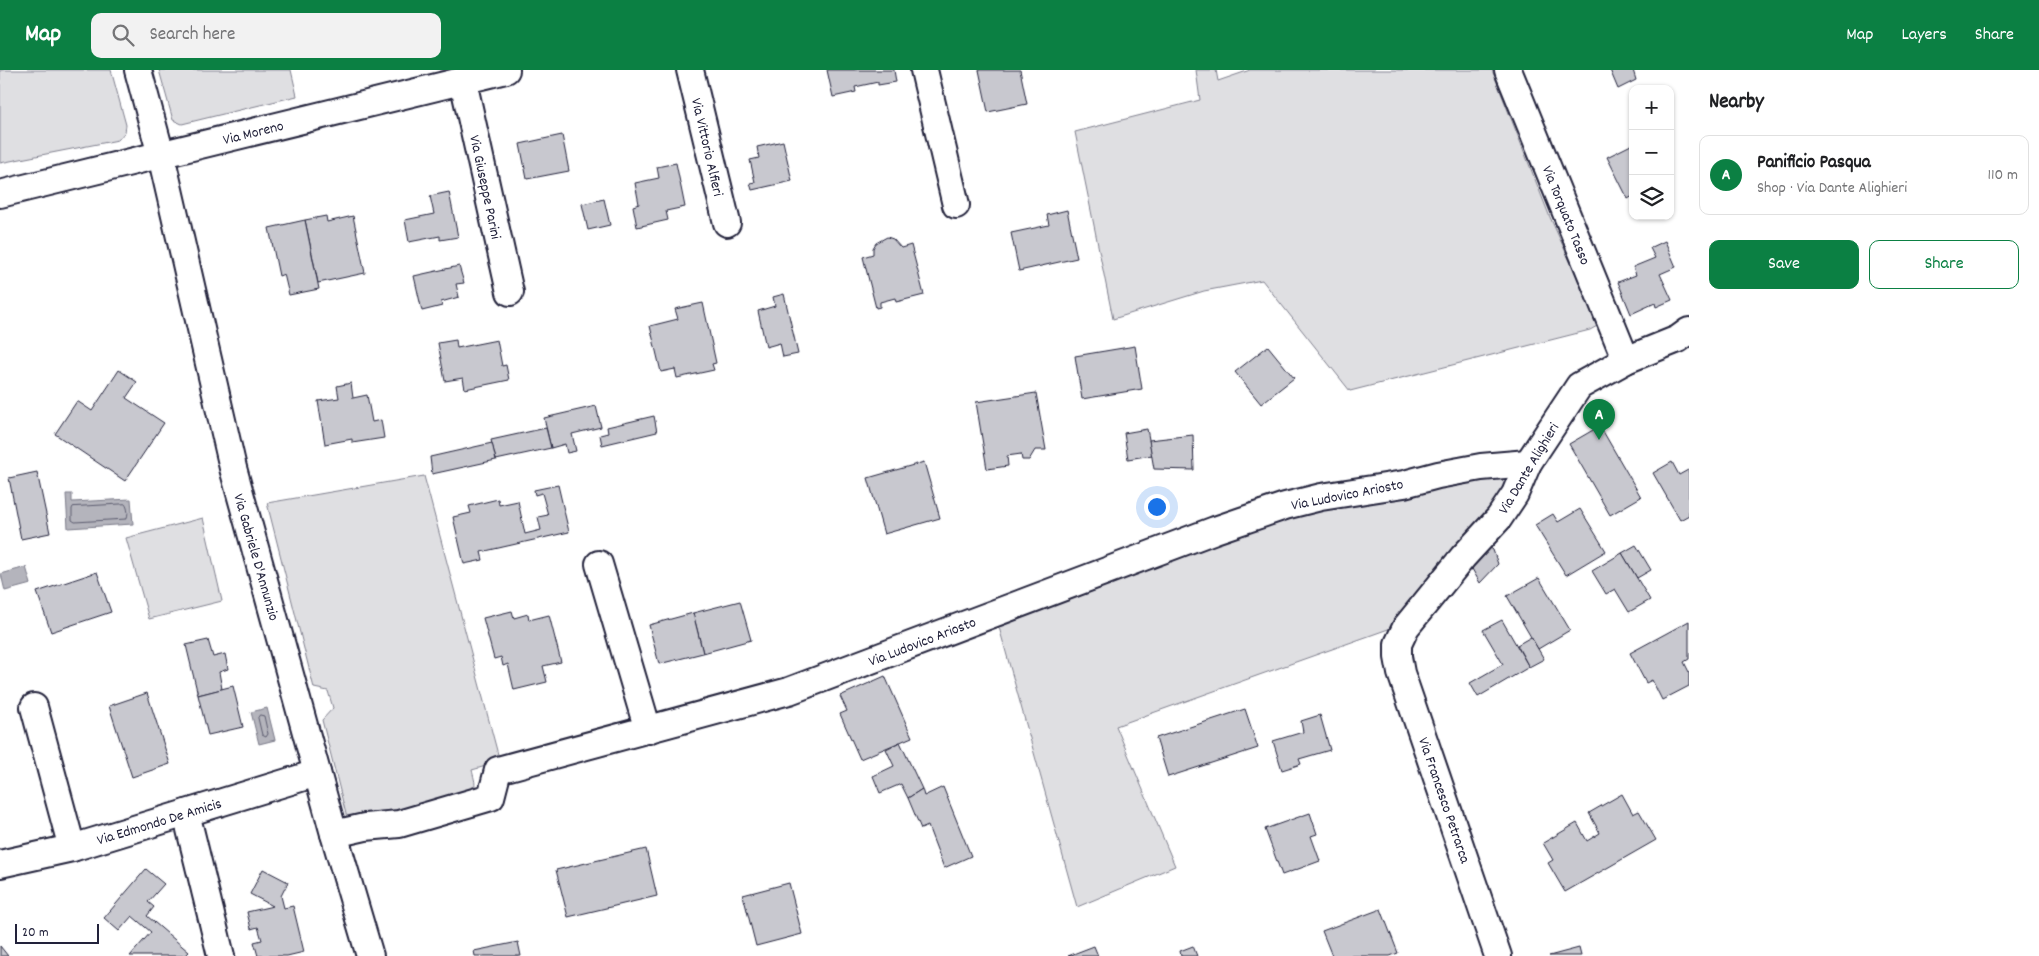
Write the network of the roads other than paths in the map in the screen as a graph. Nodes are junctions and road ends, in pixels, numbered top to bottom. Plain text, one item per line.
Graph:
1 (138, 70) edge
2 (506, 70) edge
3 (690, 70) edge
4 (924, 70) edge
5 (1508, 70) edge
6 (449, 78) edge
7 (161, 155) junction
8 (0, 194) edge
9 (956, 205) dead end
10 (727, 223) dead end
11 (510, 292) dead end
12 (1685, 343) edge
13 (1626, 360) junction
14 (1528, 463) junction
15 (599, 564) dead end
16 (1398, 644) joint
17 (34, 707) dead end
18 (648, 730) junction
19 (317, 773) junction
20 (186, 813) junction
21 (334, 834) junction
22 (72, 848) junction
23 (0, 864) edge
24 (220, 956) edge
25 (370, 956) edge
26 (1498, 956) edge

1 - 7 street, Via Gabriele D'Annunzio
2 - 6 street, Via Moreno
3 - 10 street, Via Vittorio Alfieri
4 - 9 street
5 - 13 street, Via Torquato Tasso
6 - 7 street, Via Moreno
6 - 11 street, Via Giuseppe Parini
7 - 8 street, Via Moreno
7 - 19 street, Via Gabriele D'Annunzio
12 - 13 street, Via Dante Alighieri
13 - 14 street, Via Dante Alighieri
14 - 16 street, Via Dante Alighieri
14 - 18 street, Via Ludovico Ariosto
15 - 18 street
16 - 26 street, Via Francesco Petrarca
17 - 22 street
18 - 21 street, Via Ludovico Ariosto
19 - 20 street, Via Edmondo De Amicis
19 - 21 street, Via Gabriele D'Annunzio
20 - 22 street, Via Edmondo De Amicis
20 - 24 street
21 - 25 street, Via Gabriele D'Annunzio
22 - 23 street, Via Edmondo De Amicis

